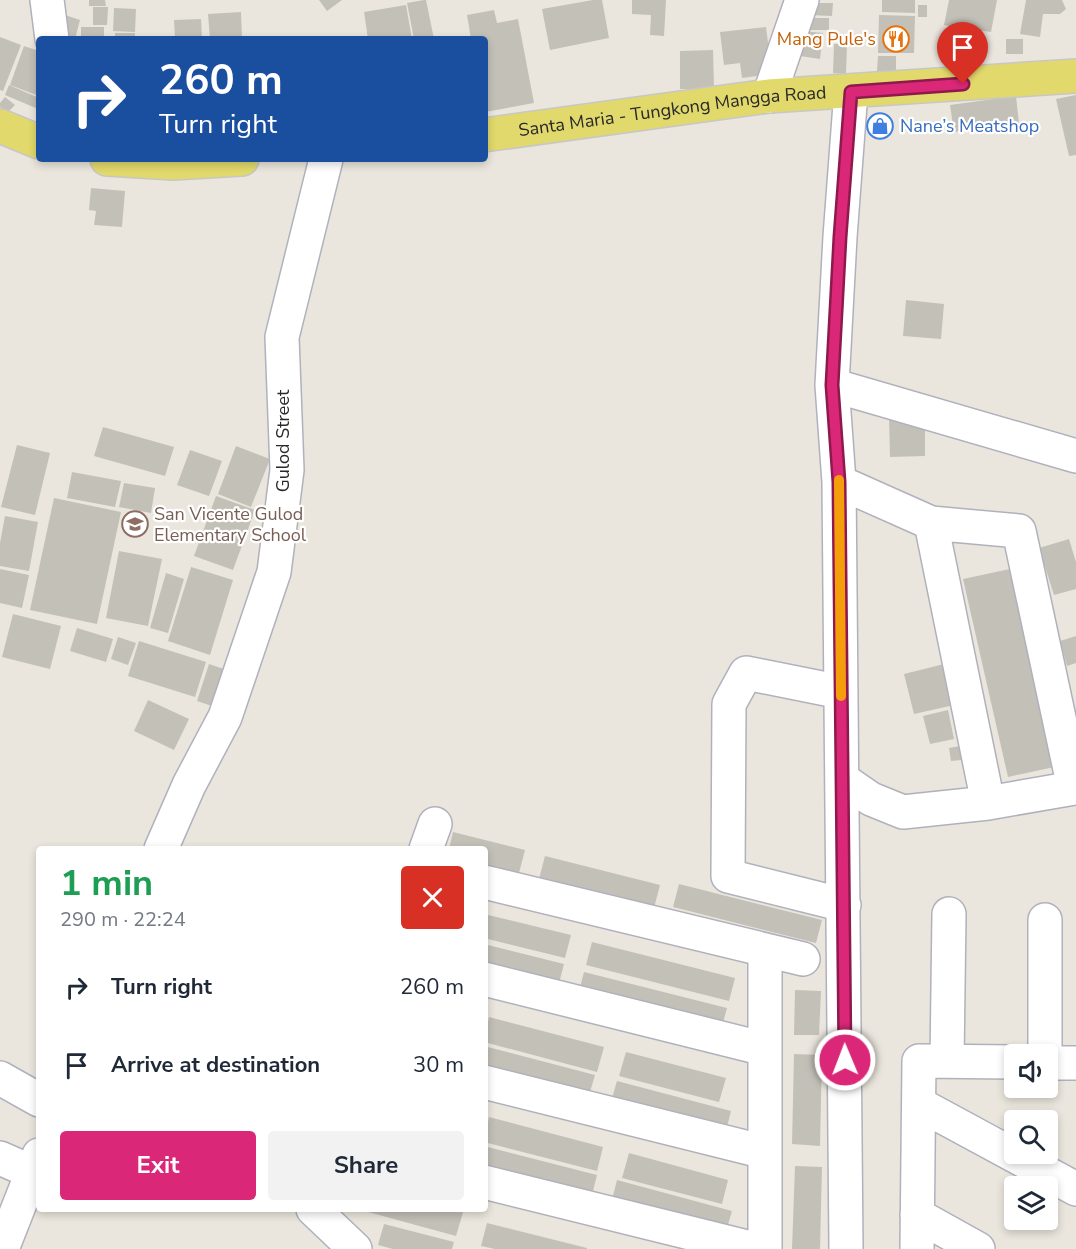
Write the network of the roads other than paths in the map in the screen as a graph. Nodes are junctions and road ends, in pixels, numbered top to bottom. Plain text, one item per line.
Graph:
1 (47, 0) edge
2 (802, 0) edge
3 (52, 36) edge
4 (1076, 76) edge
5 (851, 92) junction
6 (769, 96) junction
7 (0, 126) edge
8 (488, 134) edge
9 (36, 141) edge
10 (325, 162) edge
11 (832, 385) junction
12 (1076, 456) edge
13 (839, 482) junction
14 (931, 523) junction
15 (841, 692) junction
16 (842, 778) junction
17 (988, 803) junction
18 (162, 846) edge
19 (488, 883) edge
20 (844, 905) junction
21 (949, 914) dead end
22 (1045, 920) dead end
23 (765, 950) junction
24 (803, 959) dead end
25 (488, 980) edge
26 (1045, 1044) edge
27 (765, 1049) junction
28 (947, 1062) junction
29 (1004, 1062) edge
30 (1058, 1063) edge
31 (1076, 1063) edge
32 (0, 1078) edge
33 (488, 1083) edge
34 (36, 1098) edge
35 (919, 1104) junction
36 (765, 1152) junction
37 (0, 1158) edge
38 (36, 1164) edge
39 (488, 1183) edge
40 (1076, 1189) edge
41 (316, 1212) edge
42 (917, 1215) junction
43 (2, 1249) edge
44 (355, 1249) edge
45 (755, 1249) edge
46 (765, 1249) edge
47 (846, 1249) edge
48 (916, 1249) edge
49 (978, 1249) edge

1 - 3 street
2 - 6 street
4 - 5 main road, Santa Maria - Tungkong Mangga Road
5 - 6 main road, Santa Maria - Tungkong Mangga Road
5 - 11 street
6 - 8 main road, Santa Maria - Tungkong Mangga Road
7 - 9 main road
10 - 18 street, Gulod Street
11 - 12 street
11 - 13 street
13 - 14 street
13 - 15 street
14 - 17 street
14 - 17 street
15 - 16 street
15 - 20 street
16 - 17 street
16 - 20 street
19 - 23 street
20 - 47 street
21 - 28 street
22 - 26 street
23 - 24 street
23 - 27 street
25 - 27 street
27 - 36 street
28 - 29 street
28 - 35 street
30 - 31 street
32 - 34 street
33 - 36 street
35 - 40 street
35 - 42 street
36 - 46 street
37 - 38 street
38 - 43 street
39 - 45 street
41 - 44 street
42 - 48 street
42 - 49 street

